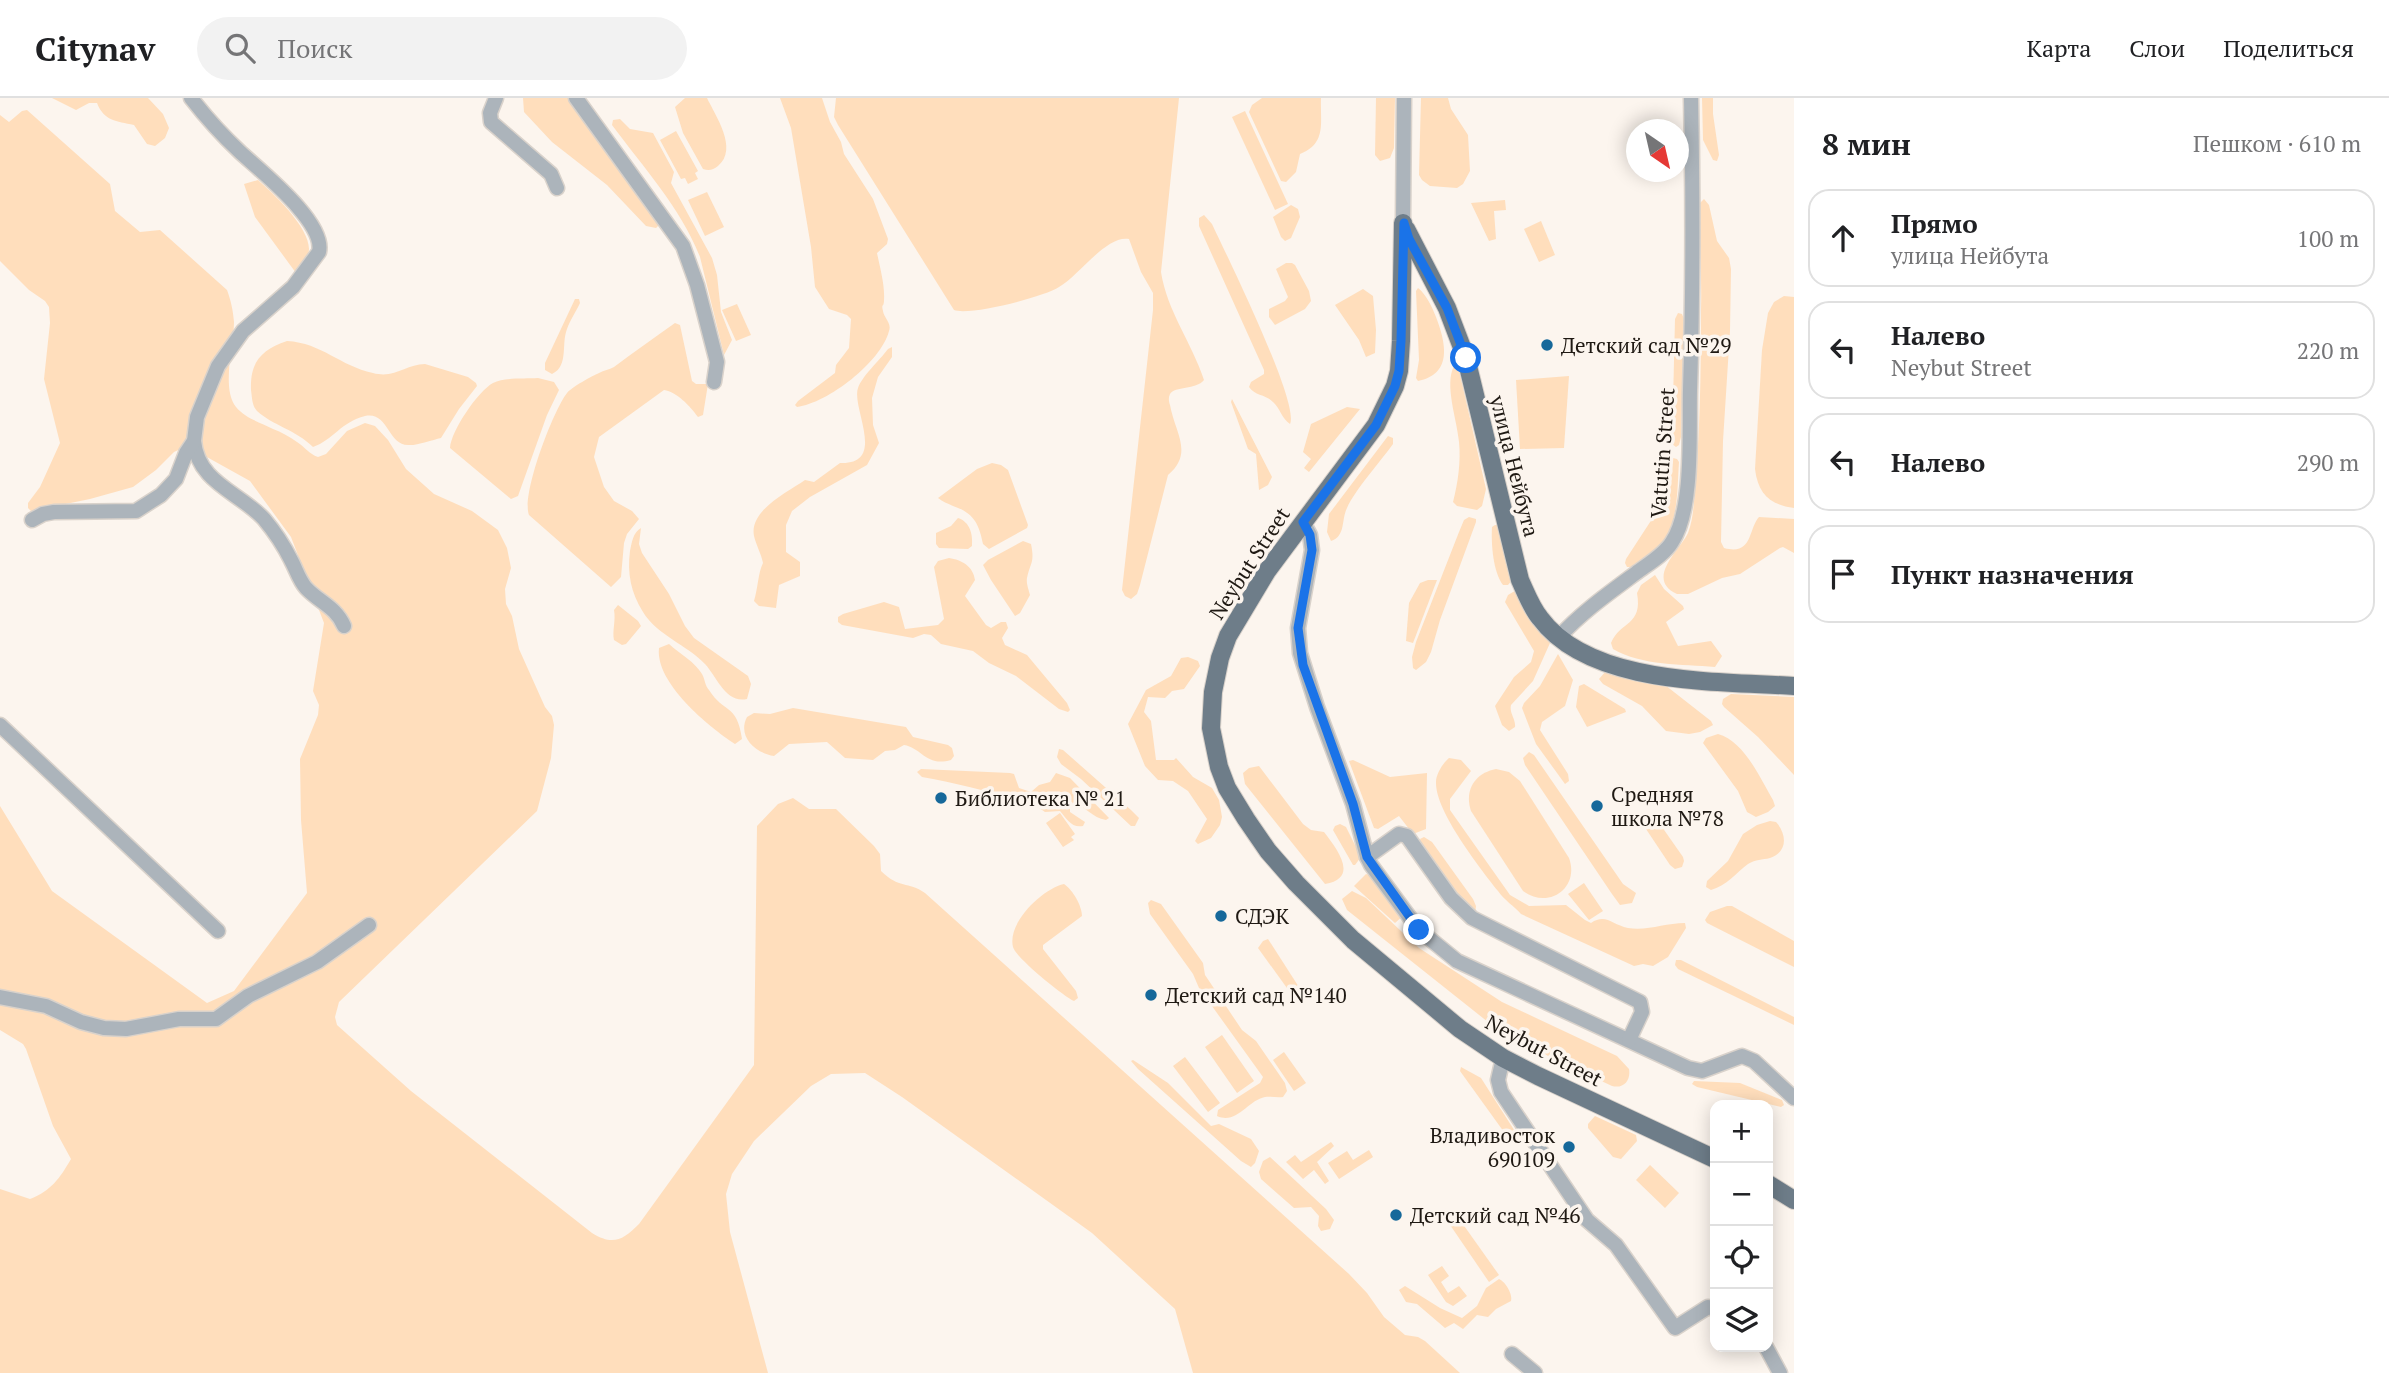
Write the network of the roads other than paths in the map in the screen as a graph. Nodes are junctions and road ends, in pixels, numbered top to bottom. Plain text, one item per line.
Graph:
1 (191, 98) edge
2 (496, 98) edge
3 (576, 98) edge
4 (1404, 98) edge
5 (1691, 98) edge
6 (557, 188) dead end
7 (1404, 223) junction
8 (714, 382) dead end
9 (194, 441) junction
10 (32, 520) dead end
11 (1303, 522) junction
12 (344, 626) dead end
13 (1559, 637) junction
14 (1794, 685) edge
15 (0, 725) edge
16 (1367, 857) junction
17 (369, 925) dead end
18 (218, 931) dead end
19 (0, 997) edge
20 (1629, 1040) junction
21 (1503, 1058) junction
22 (1794, 1098) edge
23 (1710, 1157) edge
24 (1773, 1187) edge
25 (1794, 1200) edge
26 (1710, 1308) edge
27 (1769, 1352) edge
28 (1512, 1354) dead end
29 (1535, 1373) edge
30 (1780, 1373) edge

1 - 9 street
2 - 6 street
3 - 8 street
4 - 7 street, Neybut Street
5 - 13 street, Vatutin Street
7 - 11 main road, Neybut Street
7 - 13 main road, улица Нейбута
9 - 10 street
9 - 12 street
11 - 16 street
11 - 21 main road, Neybut Street
13 - 14 main road
15 - 18 street
16 - 20 street
16 - 20 street
17 - 19 street
20 - 22 street
21 - 23 main road, Neybut Street
21 - 26 street
24 - 25 main road
27 - 30 street
28 - 29 street

